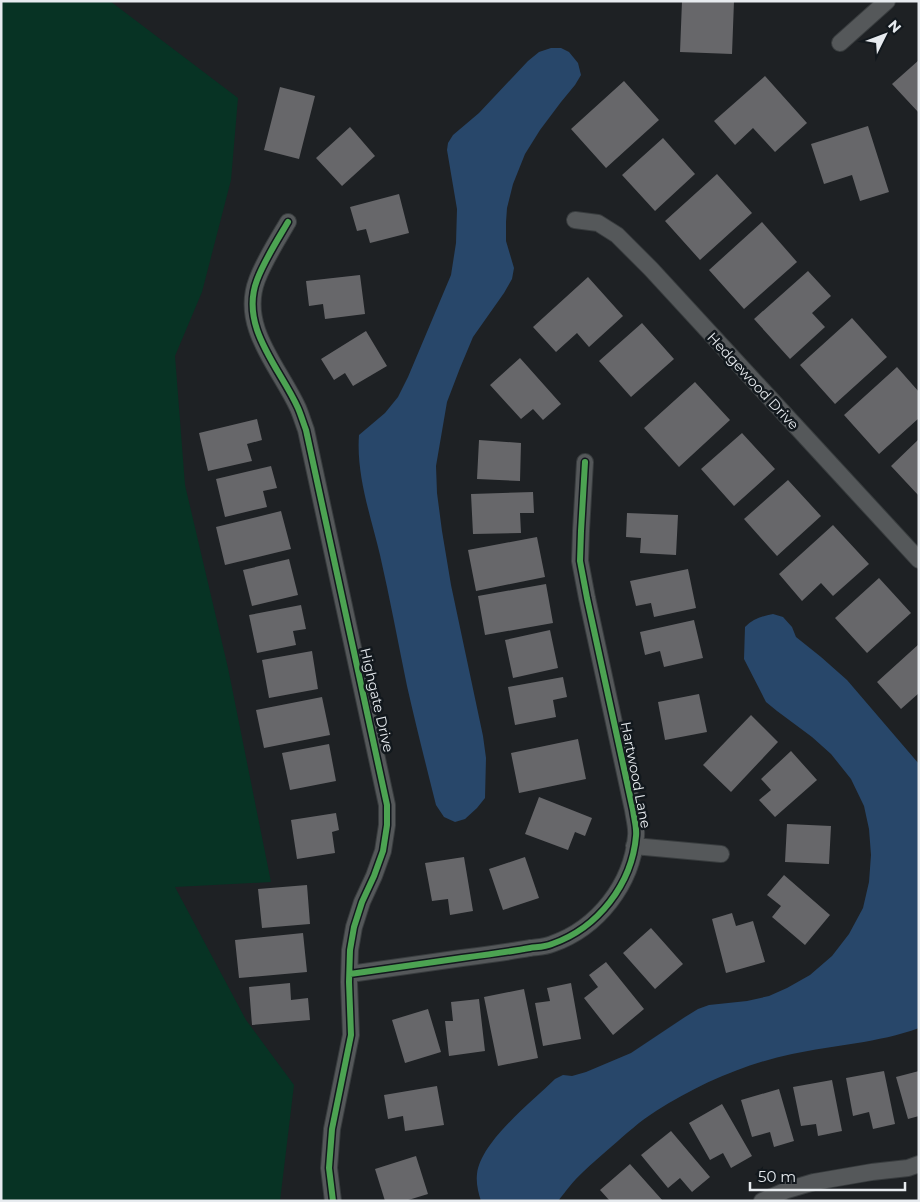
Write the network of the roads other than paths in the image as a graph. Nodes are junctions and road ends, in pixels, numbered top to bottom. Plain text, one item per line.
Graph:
1 (887, 1) edge
2 (840, 43) dead end
3 (575, 220) dead end
4 (288, 222) dead end
5 (585, 462) dead end
6 (919, 560) edge
7 (634, 846) junction
8 (721, 854) dead end
9 (350, 974) junction
10 (919, 1164) edge
11 (333, 1201) edge
12 (762, 1201) edge

1 - 2 street
3 - 6 street, Hedgewood Drive
4 - 9 street, Highgate Drive
5 - 7 street, Hartwood Lane
7 - 8 street
7 - 9 street, Hartwood Lane
9 - 11 street, Highgate Drive
10 - 12 street

